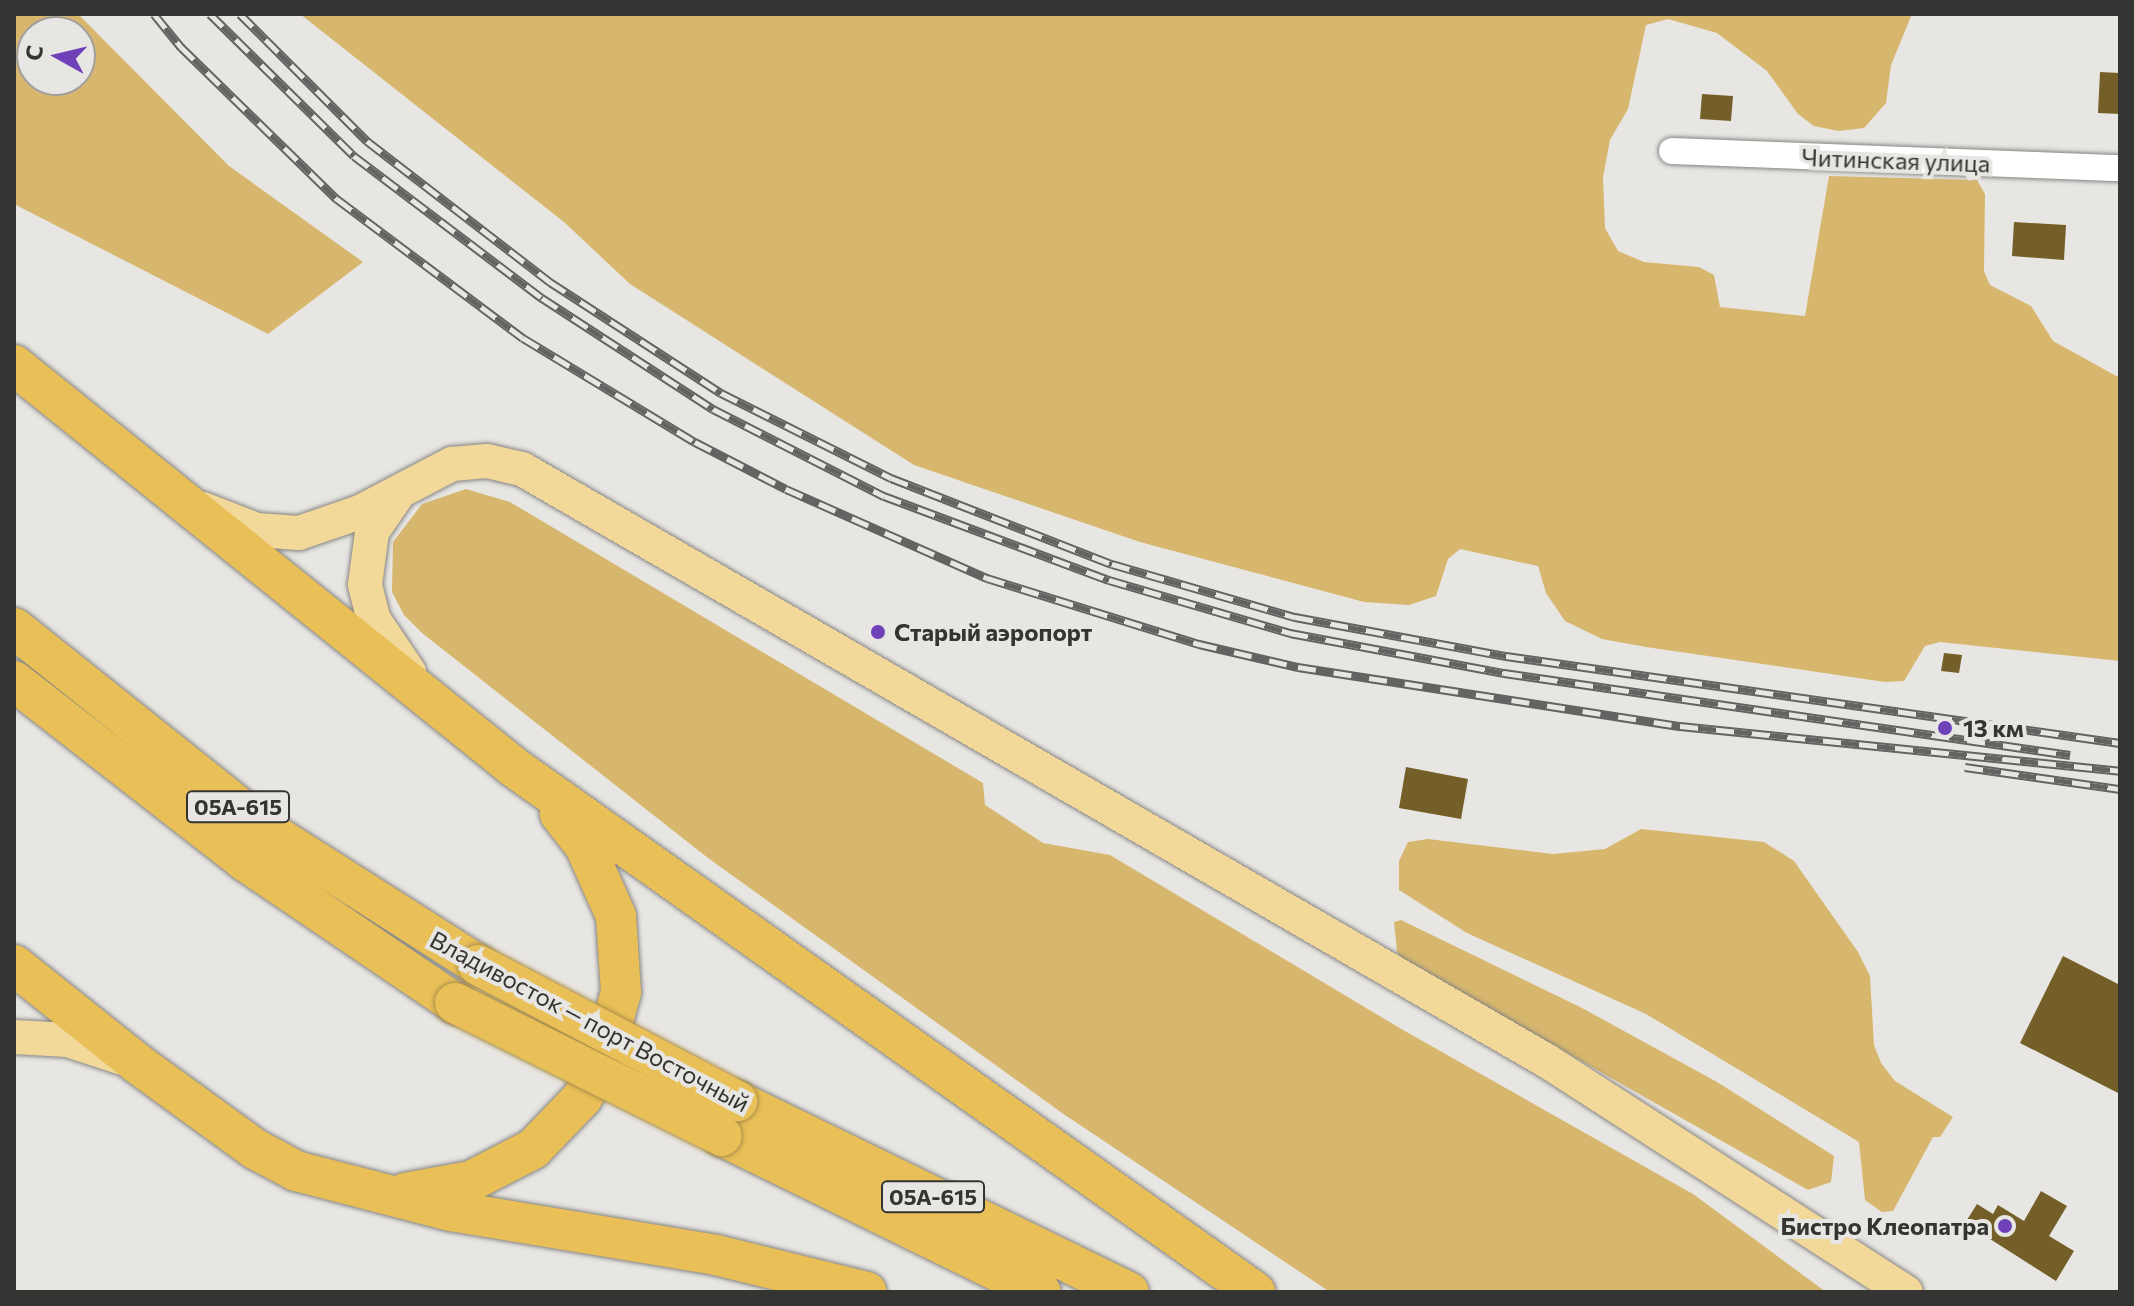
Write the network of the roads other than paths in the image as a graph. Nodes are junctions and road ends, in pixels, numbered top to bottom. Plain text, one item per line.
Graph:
1 (1672, 151) dead end
2 (2120, 168) edge
3 (14, 365) edge
4 (14, 403) edge
5 (120, 453) junction
6 (404, 488) junction
7 (177, 498) junction
8 (14, 628) edge
9 (14, 681) edge
10 (431, 701) junction
11 (515, 768) junction
12 (14, 965) edge
13 (14, 1037) edge
14 (138, 1064) junction
15 (729, 1119) junction
16 (335, 1183) junction
17 (867, 1292) edge
18 (1041, 1292) edge
19 (1129, 1292) edge
20 (1255, 1292) edge
21 (1906, 1292) edge

1 - 2 street, Читинская улица
3 - 5 highway
4 - 5 highway
5 - 7 highway
6 - 7 main road
6 - 10 main road
6 - 21 main road
7 - 10 highway
8 - 15 highway, Владивосток — порт Восточный / 05А-615, bridge
9 - 15 highway, Владивосток — порт Восточный / 05А-615, bridge
10 - 11 highway
11 - 16 highway
11 - 20 highway
12 - 14 highway
13 - 14 main road
14 - 16 highway
15 - 18 highway, Владивосток — порт Восточный / 05А-615
15 - 19 highway, Владивосток — порт Восточный / 05А-615
16 - 17 highway

